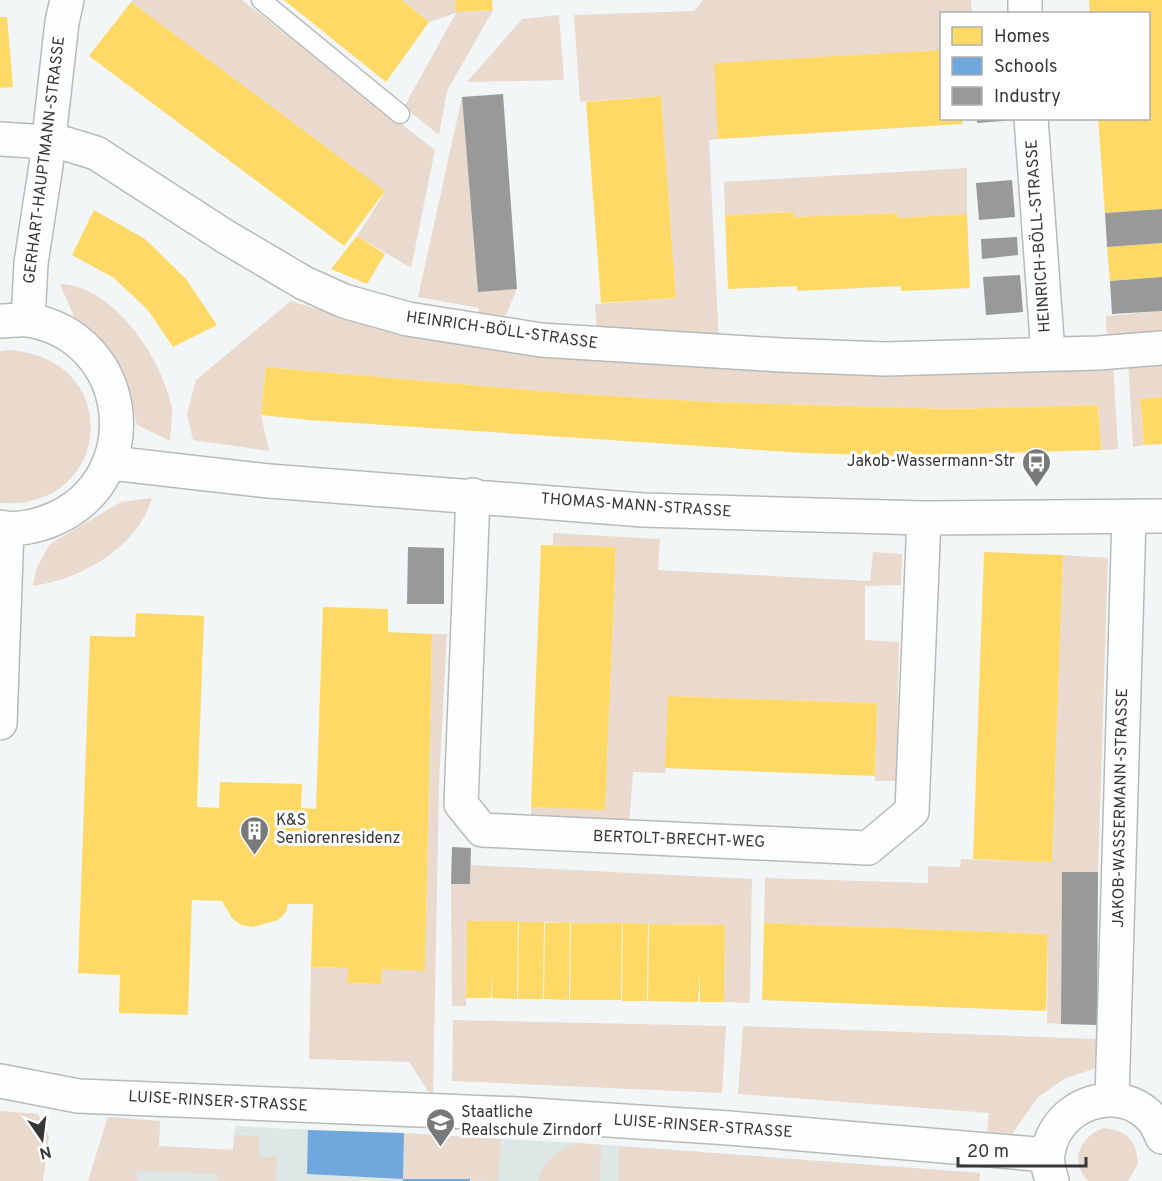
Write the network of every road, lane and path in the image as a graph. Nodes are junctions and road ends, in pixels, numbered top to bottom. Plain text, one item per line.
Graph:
1 (68, 0) edge
2 (261, 0) edge
3 (400, 114) dead end
4 (1031, 120) edge
5 (0, 139) edge
6 (48, 141) junction
7 (14, 321) edge
8 (1162, 348) edge
9 (1048, 354) junction
10 (111, 464) junction
11 (473, 495) junction
12 (1162, 516) edge
13 (1129, 517) junction
14 (924, 518) junction
15 (3, 528) edge
16 (0, 723) edge
17 (0, 1081) edge
18 (1112, 1099) junction
19 (1162, 1137) edge
20 (1049, 1168) edge

1 - 6 street, GERHART-HAUPTMANN-STRASSE
2 - 3 lane
4 - 9 street, HEINRICH-BÖLL-STRASSE
5 - 6 street, HEINRICH-BÖLL-STRASSE
6 - 7 street, GERHART-HAUPTMANN-STRASSE
6 - 9 street, HEINRICH-BÖLL-STRASSE
7 - 10 street
8 - 9 street, HEINRICH-BÖLL-STRASSE
10 - 11 street, THOMAS-MANN-STRASSE
10 - 15 street
11 - 14 street, THOMAS-MANN-STRASSE
11 - 14 street, BERTOLT-BRECHT-WEG
12 - 13 street, THOMAS-MANN-STRASSE
13 - 14 street, THOMAS-MANN-STRASSE
13 - 18 street, JAKOB-WASSERMANN-STRASSE
15 - 16 street
17 - 20 street, LUISE-RINSER-STRASSE
18 - 19 street
18 - 20 street

